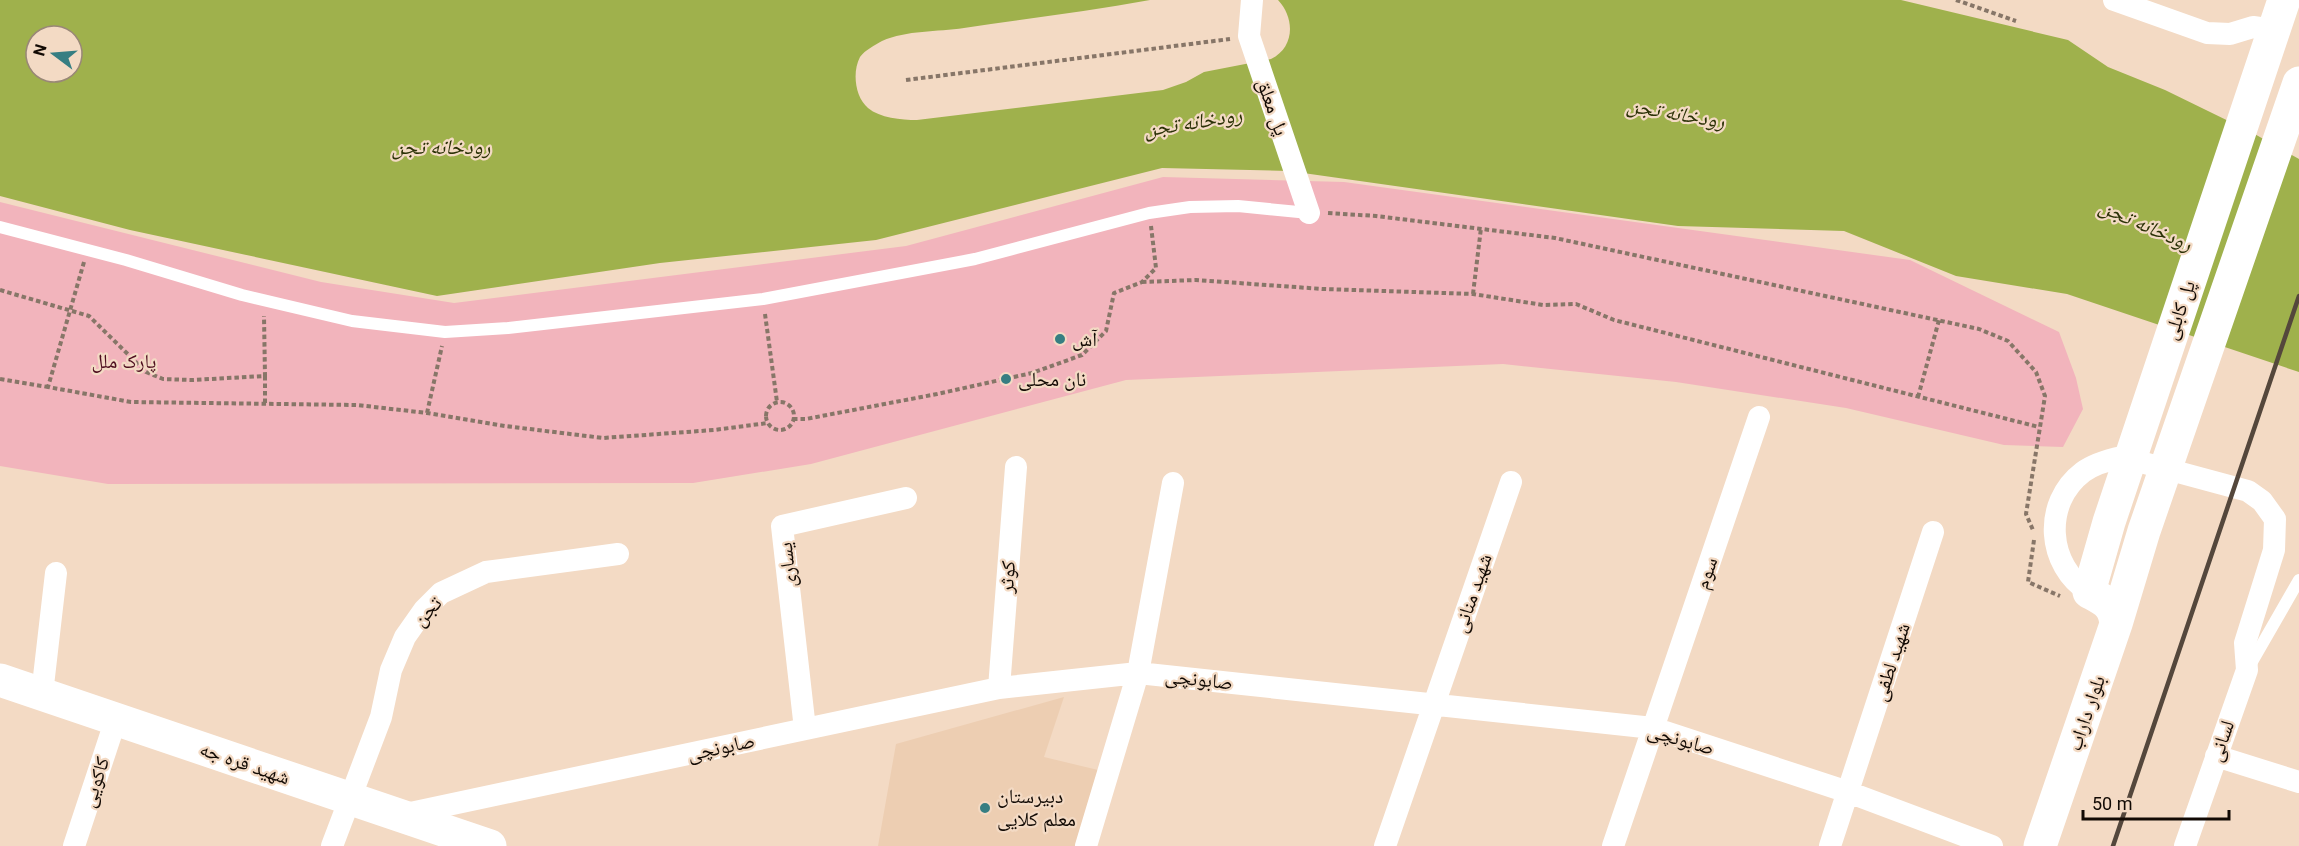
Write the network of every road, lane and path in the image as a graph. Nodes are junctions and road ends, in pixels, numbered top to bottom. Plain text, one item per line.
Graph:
1 (1252, 0) edge
2 (1956, 0) edge
3 (2114, 0) edge
4 (2279, 15) edge
5 (2016, 21) dead end
6 (1249, 36) junction
7 (906, 80) dead end
8 (2299, 83) edge
9 (1149, 213) junction
10 (1309, 213) junction
11 (0, 226) edge
12 (1480, 228) junction
13 (88, 249) junction
14 (1142, 282) junction
15 (0, 291) edge
16 (1473, 294) junction
17 (763, 299) junction
18 (264, 300) junction
19 (69, 310) junction
20 (1939, 320) junction
21 (445, 332) junction
22 (265, 376) junction
23 (0, 379) edge
24 (48, 387) junction
25 (1918, 397) junction
26 (777, 402) junction
27 (265, 403) junction
28 (427, 413) junction
29 (1759, 417) dead end
30 (793, 419) junction
31 (768, 423) junction
32 (2038, 427) junction
33 (1016, 467) dead end
34 (1511, 482) dead end
35 (1173, 483) dead end
36 (906, 498) dead end
37 (1934, 532) dead end
38 (618, 554) dead end
39 (56, 573) dead end
40 (2299, 580) edge
41 (2076, 595) junction
42 (2116, 624) junction
43 (2247, 670) junction
44 (1138, 673) junction
45 (0, 680) edge
46 (999, 688) junction
47 (42, 694) junction
48 (1434, 705) junction
49 (116, 719) junction
50 (1653, 728) junction
51 (805, 729) junction
52 (2216, 756) junction
53 (2299, 782) edge
54 (1848, 792) junction
55 (349, 798) junction
56 (399, 815) junction
57 (74, 846) edge
58 (332, 846) edge
59 (490, 846) edge
60 (1086, 846) edge
61 (1385, 846) edge
62 (1613, 846) edge
63 (1830, 846) edge
64 (1992, 846) edge
65 (2040, 846) edge
66 (2185, 846) edge

1 - 6 street, پل معلق
2 - 5 path
3 - 4 street
4 - 41 main road, پل کابلی
6 - 7 path
6 - 10 street, پل معلق
8 - 42 main road, پل کابلی
9 - 10 lane
9 - 14 path
9 - 17 lane
10 - 12 path
11 - 13 lane
12 - 16 path
12 - 20 path
13 - 18 lane
13 - 19 path
14 - 16 path
14 - 30 path
15 - 19 path
16 - 25 path
17 - 21 lane
17 - 26 path
18 - 21 lane
18 - 22 path
19 - 22 path
19 - 24 path
20 - 25 path
20 - 32 path
21 - 28 path
22 - 27 path
23 - 24 path
24 - 27 path
25 - 32 path
26 - 30 path
26 - 31 path
27 - 28 path
28 - 31 path
29 - 50 street, سوم
30 - 31 path
32 - 41 path
33 - 46 street, کوثر
34 - 48 street, شهید منانی
35 - 44 street
36 - 51 street, یساری
37 - 54 street, شهید لطفی
38 - 55 street, تجن
39 - 47 street
40 - 43 lane
41 - 42 main road
41 - 43 street
42 - 65 main road, بلوار داراب
43 - 52 street, لسانی
44 - 46 street, صابونچی
44 - 48 street, صابونچی
44 - 60 street
45 - 47 main road, شهید قره جه
46 - 51 street, صابونچی
47 - 49 main road, شهید قره جه
48 - 50 street, صابونچی
48 - 61 street, شهید منانی
49 - 55 main road, شهید قره جه
49 - 57 street, کاکویی
50 - 54 street, صابونچی
50 - 62 street, سوم
51 - 56 street, صابونچی
52 - 53 street
52 - 66 street, لسانی
54 - 63 street, شهید لطفی
54 - 64 street, صابونچی
55 - 56 main road, شهید قره جه
55 - 58 street, تجن
56 - 59 main road, شهید قره جه

